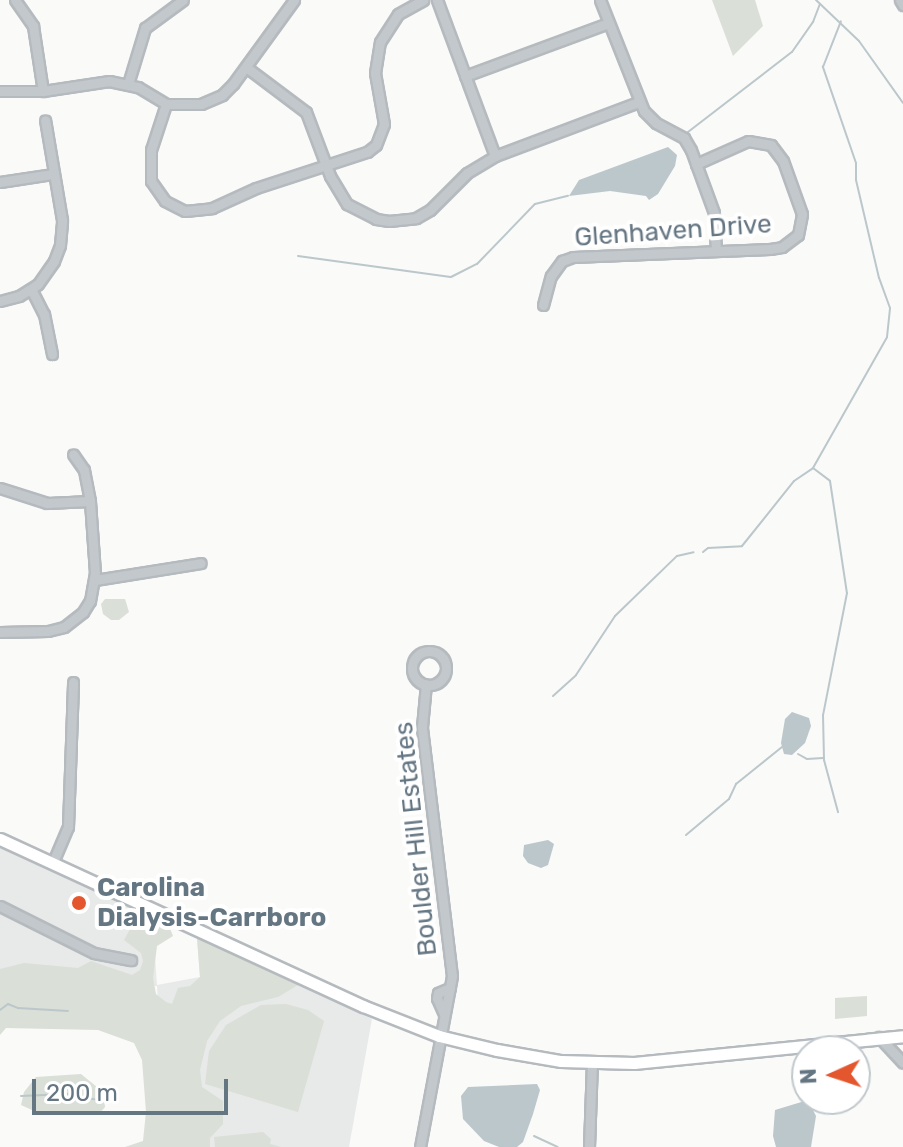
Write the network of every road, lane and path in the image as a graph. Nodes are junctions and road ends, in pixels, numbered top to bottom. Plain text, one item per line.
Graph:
1 (15, 0) edge
2 (183, 0) edge
3 (294, 0) edge
4 (423, 0) edge
5 (437, 0) edge
6 (600, 0) edge
7 (608, 23) junction
8 (246, 67) junction
9 (465, 76) junction
10 (128, 84) junction
11 (0, 91) edge
12 (43, 91) junction
13 (639, 102) junction
14 (166, 104) junction
15 (45, 120) dead end
16 (495, 156) junction
17 (696, 164) junction
18 (326, 165) junction
19 (53, 174) junction
20 (0, 182) edge
21 (716, 251) junction
22 (31, 289) junction
23 (0, 301) edge
24 (543, 305) dead end
25 (52, 354) dead end
26 (73, 454) dead end
27 (0, 488) edge
28 (90, 501) junction
29 (201, 563) dead end
30 (95, 580) junction
31 (0, 632) edge
32 (73, 682) dead end
33 (426, 684) dead end
34 (2, 839) edge
35 (53, 862) junction
36 (0, 906) edge
37 (131, 960) dead end
38 (439, 1036) junction
39 (903, 1036) edge
40 (879, 1037) junction
41 (592, 1063) junction
42 (903, 1063) edge
43 (420, 1147) edge
44 (589, 1147) edge

1 - 12 street
2 - 10 street
3 - 8 street
4 - 18 street
5 - 9 street
6 - 7 street
7 - 9 street
7 - 13 street
8 - 14 street
8 - 18 street
9 - 16 street
10 - 12 street
10 - 14 street
11 - 12 street
13 - 16 street
13 - 17 street
14 - 18 street
15 - 19 street
16 - 18 street
17 - 21 street
17 - 21 street, Glenhaven Drive
19 - 20 street
19 - 22 street
21 - 24 street, Glenhaven Drive
22 - 23 street
22 - 25 street
26 - 28 street
27 - 28 street
28 - 30 street
29 - 30 street
30 - 31 street
32 - 35 street
33 - 38 street, Boulder Hill Estates
34 - 35 main road
35 - 38 main road
36 - 37 street
38 - 41 main road
38 - 43 street, Boulder Hill Estates
39 - 40 main road
40 - 41 main road
40 - 42 street
41 - 44 street

